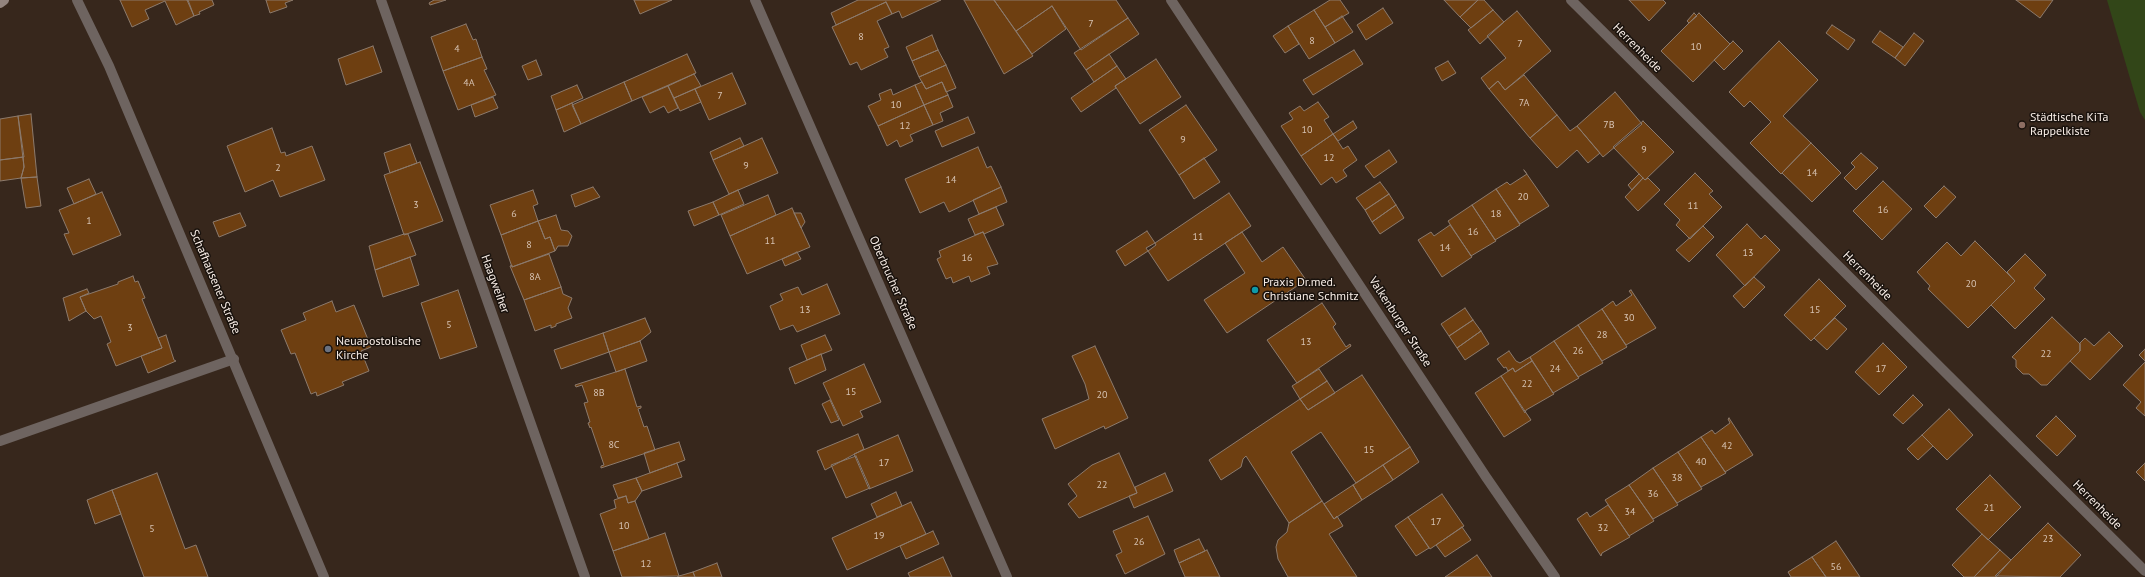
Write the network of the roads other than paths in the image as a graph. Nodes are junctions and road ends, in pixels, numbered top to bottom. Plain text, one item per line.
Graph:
1 (4, 0) edge
2 (77, 0) edge
3 (380, 0) edge
4 (755, 0) edge
5 (1171, 0) edge
6 (1571, 0) edge
7 (0, 3) edge
8 (234, 360) junction
9 (0, 441) edge
10 (2145, 571) edge
11 (324, 577) edge
12 (586, 577) edge
13 (1007, 577) edge
14 (1555, 577) edge

1 - 7 street
2 - 8 street, Schafhausener Straße
3 - 12 street, Haagweiher
4 - 13 street, Oberbrucher Straße
5 - 14 street, Valkenburger Straße
6 - 10 street, Herrenheide
8 - 9 street
8 - 11 street, Schafhausener Straße

